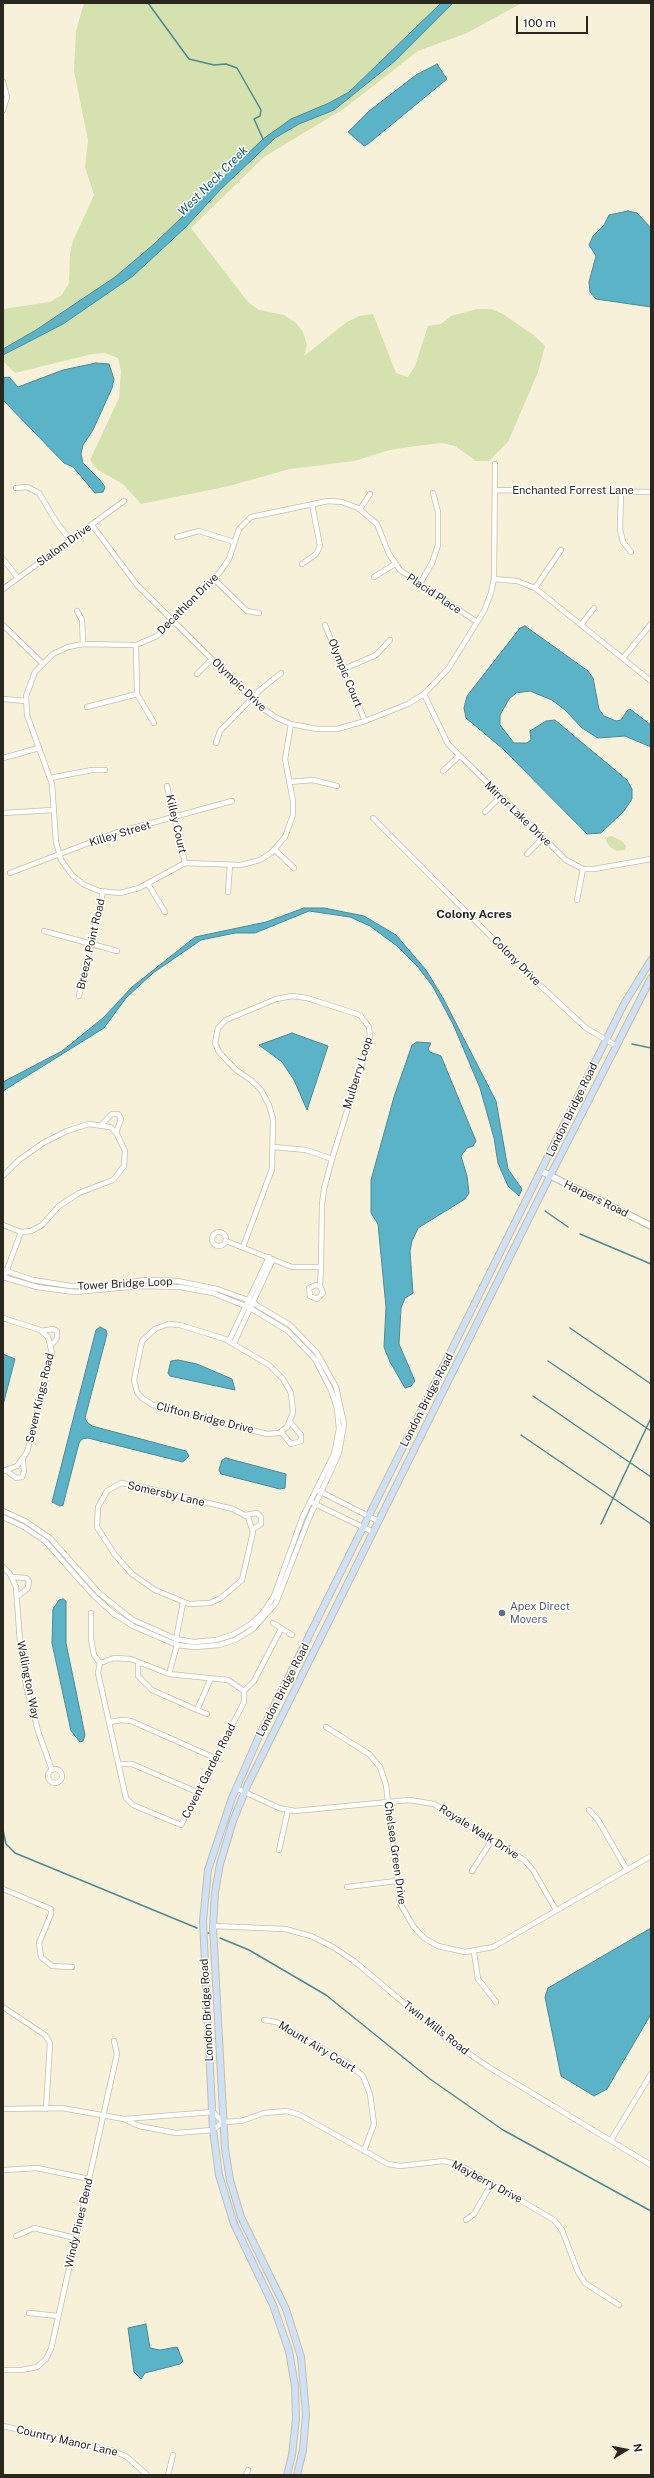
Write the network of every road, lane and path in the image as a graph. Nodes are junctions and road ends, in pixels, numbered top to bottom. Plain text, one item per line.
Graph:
1 (3, 82) edge
2 (3, 110) edge
3 (495, 464) dead end
4 (16, 488) dead end
5 (495, 490) junction
6 (621, 491) junction
7 (651, 492) edge
8 (433, 493) dead end
9 (370, 494) dead end
10 (124, 501) dead end
11 (312, 504) junction
12 (360, 509) junction
13 (283, 510) joint
14 (92, 525) junction
15 (177, 537) dead end
16 (71, 541) junction
17 (234, 542) junction
18 (561, 550) dead end
19 (631, 552) dead end
20 (3, 559) edge
21 (302, 564) dead end
22 (395, 564) junction
23 (18, 578) junction
24 (374, 578) dead end
25 (494, 578) junction
26 (214, 579) junction
27 (419, 585) junction
28 (534, 588) junction
29 (3, 589) edge
30 (594, 608) dead end
31 (77, 611) dead end
32 (259, 613) dead end
33 (173, 621) junction
34 (477, 622) junction
35 (651, 624) edge
36 (3, 625) edge
37 (325, 625) dead end
38 (581, 625) junction
39 (390, 640) dead end
40 (83, 644) junction
41 (136, 645) junction
42 (623, 658) junction
43 (212, 659) junction
44 (42, 664) junction
45 (344, 669) junction
46 (281, 673) dead end
47 (197, 674) dead end
48 (651, 681) edge
49 (137, 694) junction
50 (424, 694) junction
51 (3, 698) edge
52 (251, 699) junction
53 (26, 700) junction
54 (87, 707) dead end
55 (365, 721) junction
56 (154, 723) dead end
57 (291, 724) junction
58 (216, 743) dead end
59 (38, 748) junction
60 (459, 756) junction
61 (3, 758) edge
62 (105, 770) dead end
63 (443, 771) dead end
64 (50, 778) junction
65 (289, 782) junction
66 (167, 786) dead end
67 (337, 786) dead end
68 (500, 797) junction
69 (232, 801) dead end
70 (53, 810) junction
71 (485, 812) dead end
72 (3, 813) edge
73 (175, 818) junction
74 (373, 818) dead end
75 (542, 839) junction
76 (275, 850) junction
77 (60, 854) junction
78 (526, 854) dead end
79 (651, 859) edge
80 (185, 863) junction
81 (230, 865) junction
82 (294, 868) dead end
83 (583, 868) junction
84 (10, 873) dead end
85 (148, 884) junction
86 (102, 892) junction
87 (228, 892) dead end
88 (577, 900) dead end
89 (165, 912) dead end
90 (44, 931) dead end
91 (90, 943) junction
92 (117, 951) dead end
93 (651, 960) edge
94 (651, 978) edge
95 (79, 996) dead end
96 (607, 1039) junction
97 (616, 1045) junction
98 (102, 1124) junction
99 (116, 1132) junction
100 (274, 1147) junction
101 (332, 1159) junction
102 (542, 1171) junction
103 (3, 1176) edge
104 (550, 1176) junction
105 (3, 1225) edge
106 (651, 1226) edge
107 (21, 1232) junction
108 (226, 1241) dead end
109 (244, 1247) junction
110 (271, 1258) junction
111 (321, 1268) junction
112 (5, 1271) edge
113 (3, 1278) edge
114 (320, 1286) dead end
115 (249, 1304) junction
116 (3, 1318) edge
117 (41, 1331) junction
118 (231, 1342) junction
119 (51, 1346) junction
120 (290, 1422) junction
121 (281, 1432) junction
122 (23, 1461) junction
123 (5, 1471) edge
124 (316, 1490) junction
125 (321, 1492) junction
126 (313, 1503) junction
127 (3, 1511) edge
128 (245, 1515) junction
129 (369, 1516) junction
130 (3, 1517) edge
131 (378, 1521) junction
132 (363, 1527) junction
133 (252, 1529) junction
134 (373, 1532) junction
135 (3, 1567) edge
136 (12, 1577) junction
137 (18, 1596) junction
138 (183, 1603) junction
139 (91, 1613) dead end
140 (273, 1624) dead end
141 (281, 1629) junction
142 (292, 1635) dead end
143 (176, 1639) junction
144 (177, 1645) junction
145 (100, 1663) junction
146 (138, 1664) junction
147 (170, 1674) junction
148 (212, 1678) junction
149 (244, 1691) junction
150 (197, 1710) junction
151 (207, 1714) dead end
152 (109, 1722) junction
153 (326, 1727) dead end
154 (215, 1758) junction
155 (118, 1764) junction
156 (52, 1770) dead end
157 (236, 1788) junction
158 (197, 1792) junction
159 (244, 1792) junction
160 (388, 1802) junction
161 (288, 1810) junction
162 (589, 1810) dead end
163 (492, 1840) junction
164 (279, 1850) dead end
165 (651, 1856) edge
166 (627, 1870) junction
167 (472, 1871) dead end
168 (396, 1881) junction
169 (347, 1887) dead end
170 (3, 1889) edge
171 (556, 1910) junction
172 (213, 1926) junction
173 (474, 1952) junction
174 (72, 1968) dead end
175 (496, 2002) dead end
176 (3, 2007) edge
177 (264, 2020) dead end
178 (114, 2041) dead end
179 (651, 2074) edge
180 (46, 2108) junction
181 (3, 2109) edge
182 (213, 2112) junction
183 (104, 2115) junction
184 (124, 2119) junction
185 (223, 2122) junction
186 (214, 2130) junction
187 (611, 2140) junction
188 (364, 2151) junction
189 (651, 2165) edge
190 (4, 2170) edge
191 (89, 2179) junction
192 (492, 2184) junction
193 (466, 2220) dead end
194 (16, 2236) dead end
195 (75, 2238) junction
196 (619, 2305) dead end
197 (30, 2313) dead end
198 (58, 2316) junction
199 (3, 2370) edge
200 (3, 2426) edge
201 (173, 2455) dead end
202 (147, 2475) edge
203 (168, 2475) edge
204 (287, 2475) edge
205 (298, 2475) edge

1 - 2 street
3 - 5 street, Olympic Drive
4 - 16 street
5 - 6 street, Enchanted Forrest Lane
5 - 25 street, Olympic Drive
6 - 7 street, Enchanted Forrest Lane
6 - 19 street
8 - 27 street
9 - 12 street
10 - 14 street, Slalom Drive
11 - 12 street, Placid Place
11 - 13 street, Placid Place
11 - 21 street
12 - 22 street, Placid Place
13 - 17 street, Decathlon Drive
14 - 16 street, Slalom Drive
14 - 33 street, Olympic Drive
15 - 17 street
16 - 23 street, Slalom Drive
17 - 26 street, Decathlon Drive
18 - 28 street
20 - 23 street
22 - 24 street
22 - 27 street, Placid Place
23 - 29 street, Slalom Drive
25 - 28 street
25 - 34 street, Olympic Drive
26 - 32 street
26 - 33 street, Decathlon Drive
27 - 34 street, Placid Place
28 - 38 street
30 - 38 street
31 - 40 street
33 - 41 street, Decathlon Drive
33 - 43 street, Olympic Drive
34 - 50 street, Olympic Drive
35 - 42 street
36 - 44 street
37 - 45 street, Olympic Court
38 - 42 street
39 - 45 street
40 - 41 street, Decathlon Drive
40 - 44 street, Decathlon Drive
41 - 49 street
42 - 48 street
43 - 47 street
43 - 52 street, Olympic Drive
44 - 53 street, Decathlon Drive
45 - 55 street, Olympic Court
46 - 52 street
49 - 54 street
49 - 56 street
50 - 55 street, Olympic Drive
50 - 60 street, Mirror Lake Drive
51 - 53 street
52 - 57 street, Olympic Drive
52 - 58 street
53 - 59 street, Decathlon Drive
55 - 57 street, Olympic Drive
57 - 65 street
59 - 61 street
59 - 64 street, Decathlon Drive
60 - 63 street
60 - 68 street, Mirror Lake Drive
62 - 64 street
64 - 70 street, Decathlon Drive
65 - 67 street
65 - 76 street
66 - 73 street, Killey Court
68 - 71 street
68 - 75 street, Mirror Lake Drive
69 - 73 street, Killey Street
70 - 72 street
70 - 77 street, Decathlon Drive
73 - 77 street, Killey Street
73 - 80 street, Killey Court
74 - 96 street, Colony Drive
75 - 78 street
75 - 83 street, Mirror Lake Drive
76 - 81 street
76 - 82 street
77 - 84 street, Killey Street
77 - 86 street, Decathlon Drive
79 - 83 street, Mirror Lake Drive
80 - 81 street
80 - 85 street, Decathlon Drive
81 - 87 street
83 - 88 street
85 - 86 street, Decathlon Drive
85 - 89 street
86 - 91 street, Breezy Point Road
90 - 91 street
91 - 92 street
91 - 95 street, Breezy Point Road
93 - 96 main road, London Bridge Road
94 - 97 main road, London Bridge Road
96 - 97 street, Colony Drive
96 - 102 main road, London Bridge Road
97 - 104 main road, London Bridge Road
98 - 99 street
98 - 99 street
98 - 103 street
99 - 107 street
100 - 101 street
100 - 101 street, Mulberry Loop
100 - 109 street, Mulberry Loop
101 - 111 street, Mulberry Loop
102 - 104 street, Harpers Road
102 - 129 main road, London Bridge Road
104 - 106 street, Harpers Road
104 - 131 main road, London Bridge Road
105 - 107 street
107 - 112 street
108 - 109 street
109 - 110 street
110 - 111 street
110 - 115 street
111 - 114 street, Mulberry Loop
112 - 113 street
112 - 115 street, Tower Bridge Loop
113 - 115 street, Tower Bridge Loop
115 - 118 street
115 - 124 street, Tower Bridge Loop
115 - 125 street, Tower Bridge Loop
116 - 117 street
117 - 119 street, Seven Kings Road
117 - 119 street
118 - 120 street, Clifton Bridge Drive
118 - 121 street, Clifton Bridge Drive
119 - 122 street, Seven Kings Road
120 - 121 street
120 - 121 street
122 - 123 street
122 - 123 street, Seven Kings Road
124 - 125 street
124 - 126 street, Tower Bridge Loop
125 - 126 street, Tower Bridge Loop
125 - 129 street
126 - 132 street
126 - 143 street, Tower Bridge Loop
126 - 144 street, Tower Bridge Loop
127 - 143 street, Tower Bridge Loop
128 - 133 street
128 - 133 street, Somersby Lane
128 - 138 street, Somersby Lane
129 - 131 street
129 - 132 main road, London Bridge Road
130 - 144 street, Tower Bridge Loop
131 - 134 main road, London Bridge Road
132 - 134 street
132 - 157 main road, London Bridge Road
133 - 138 street, Somersby Lane
134 - 159 main road, London Bridge Road
135 - 136 street, Wallington Way
136 - 137 street, Wallington Way
136 - 137 street
137 - 156 street, Wallington Way
138 - 143 street
139 - 145 street
140 - 141 street
141 - 142 street
141 - 149 street
143 - 144 street
144 - 147 street
145 - 146 street
145 - 152 street, Covent Garden Road
146 - 147 street
146 - 150 street
147 - 148 street
148 - 149 street
148 - 150 street
149 - 154 street, Covent Garden Road
150 - 151 street
152 - 154 street
152 - 155 street, Covent Garden Road
153 - 160 street, Chelsea Green Drive
154 - 158 street, Covent Garden Road
155 - 158 street
155 - 158 street, Covent Garden Road
157 - 159 street, Royale Walk Drive
157 - 182 main road, London Bridge Road
159 - 161 street, Royale Walk Drive
159 - 172 main road, London Bridge Road
160 - 161 street, Royale Walk Drive
160 - 163 street, Royale Walk Drive
160 - 168 street, Chelsea Green Drive
161 - 164 street
162 - 166 street
163 - 167 street
163 - 171 street, Royale Walk Drive
165 - 166 street, Chelsea Green Drive
166 - 171 street, Chelsea Green Drive
168 - 169 street
168 - 173 street, Chelsea Green Drive
170 - 174 street
171 - 173 street, Chelsea Green Drive
172 - 185 main road, London Bridge Road
172 - 187 street, Twin Mills Road
173 - 175 street
176 - 180 street
177 - 188 street, Mount Airy Court
178 - 183 street, Windy Pines Bend
179 - 187 street
180 - 181 street
180 - 183 street
182 - 184 street
182 - 185 street
182 - 186 main road, London Bridge Road
183 - 184 street
183 - 191 street, Windy Pines Bend
184 - 186 street
185 - 186 street
185 - 188 street, Mayberry Drive
185 - 205 main road, London Bridge Road
186 - 204 main road, London Bridge Road
187 - 189 street, Twin Mills Road
188 - 192 street, Mayberry Drive
190 - 191 street
191 - 195 street, Windy Pines Bend
192 - 193 street
192 - 196 street, Mayberry Drive
194 - 195 street
195 - 198 street, Windy Pines Bend
197 - 198 street
198 - 199 street, Windy Pines Bend
200 - 202 street, Country Manor Lane
201 - 203 street

